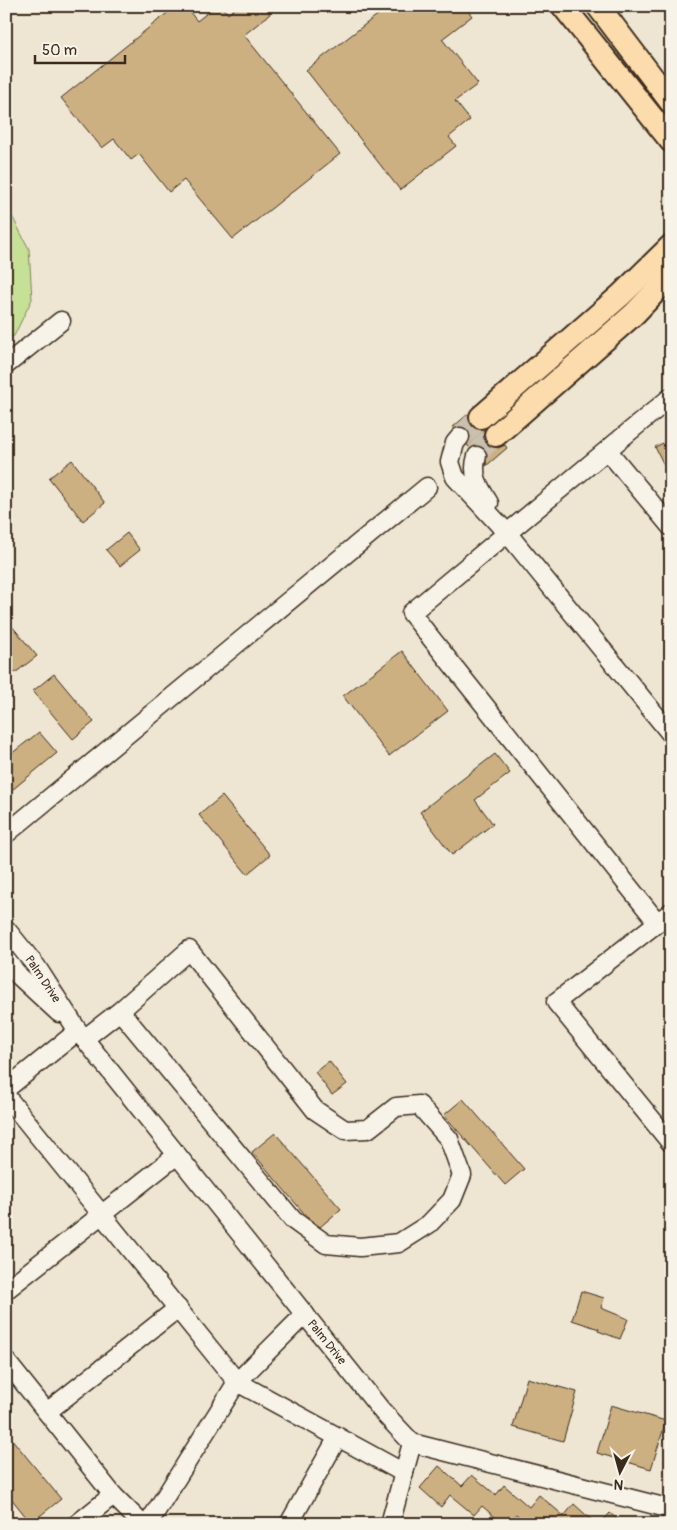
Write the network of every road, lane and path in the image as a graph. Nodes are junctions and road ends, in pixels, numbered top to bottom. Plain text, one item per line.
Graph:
1 (563, 6) edge
2 (598, 6) edge
3 (671, 102) edge
4 (671, 141) edge
5 (668, 246) edge
6 (671, 274) edge
7 (61, 321) dead end
8 (560, 349) junction
9 (6, 365) edge
10 (575, 366) junction
11 (671, 397) edge
12 (507, 410) junction
13 (481, 417) tunnel mouth
14 (496, 435) tunnel mouth
15 (460, 436) tunnel mouth
16 (608, 451) junction
17 (477, 456) tunnel mouth
18 (427, 487) dead end
19 (671, 527) edge
20 (508, 534) junction
21 (671, 734) edge
22 (6, 834) edge
23 (664, 917) edge
24 (6, 929) edge
25 (6, 960) edge
26 (120, 1011) junction
27 (81, 1035) junction
28 (6, 1089) edge
29 (6, 1096) edge
30 (671, 1143) edge
31 (177, 1155) junction
32 (102, 1214) junction
33 (6, 1290) edge
34 (178, 1308) junction
35 (305, 1314) junction
36 (6, 1361) edge
37 (237, 1382) junction
38 (47, 1412) junction
39 (338, 1437) junction
40 (412, 1443) junction
41 (404, 1474) junction
42 (113, 1495) junction
43 (671, 1508) edge
44 (77, 1524) edge
45 (142, 1524) edge
46 (148, 1524) edge
47 (289, 1524) edge
48 (390, 1524) edge

1 - 4 main road
2 - 3 main road
5 - 8 main road
6 - 10 main road
7 - 9 street
8 - 10 street
8 - 12 main road
10 - 12 main road
11 - 16 street
12 - 13 main road
12 - 14 main road
15 - 20 street
16 - 19 street
16 - 20 street
17 - 20 street
18 - 22 street
20 - 21 street
20 - 23 street
23 - 30 street
24 - 27 street, Palm Drive
25 - 27 street, Palm Drive
26 - 26 street
26 - 27 street
27 - 28 street
27 - 31 street, Palm Drive
29 - 32 street
31 - 32 street
31 - 35 street, Palm Drive
32 - 33 street
32 - 34 street
34 - 37 street
34 - 38 street
35 - 37 street
35 - 40 street, Palm Drive
36 - 38 street
37 - 39 street
37 - 46 street
38 - 42 street
39 - 41 street
39 - 47 street
40 - 41 street
40 - 43 street
41 - 48 street
42 - 44 street
42 - 45 street

